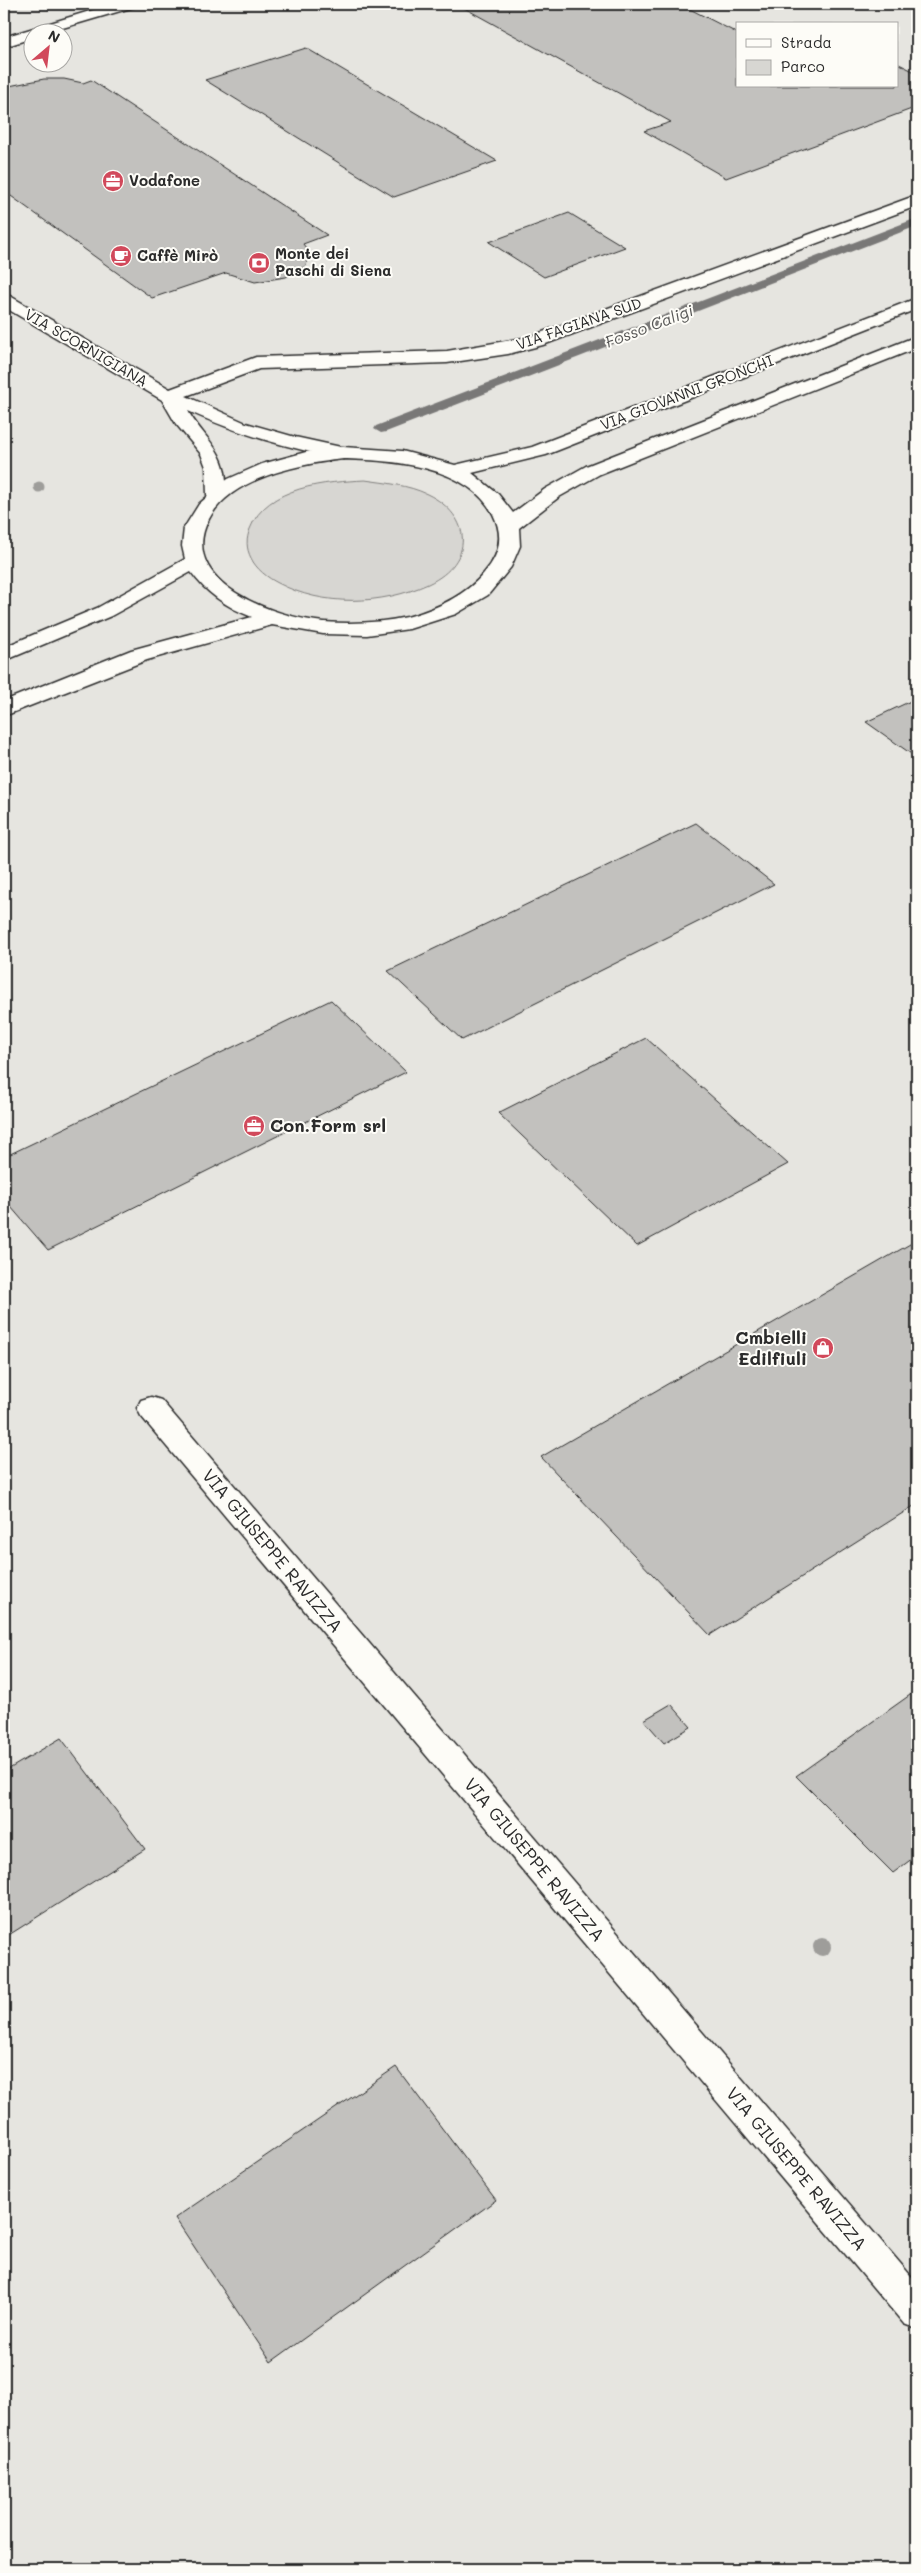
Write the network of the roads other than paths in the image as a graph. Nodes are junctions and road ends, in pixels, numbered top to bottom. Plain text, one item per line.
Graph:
1 (129, 4) edge
2 (69, 22) edge
3 (22, 36) edge
4 (4, 42) edge
5 (917, 200) edge
6 (5, 302) edge
7 (917, 303) edge
8 (917, 342) edge
9 (169, 396) junction
10 (343, 453) junction
11 (454, 472) junction
12 (217, 495) junction
13 (509, 526) junction
14 (195, 562) junction
15 (273, 618) junction
16 (4, 655) edge
17 (4, 709) edge
18 (152, 1408) dead end
19 (917, 2311) edge

1 - 2 main road
3 - 4 main road
5 - 9 main road, VIA FAGIANA SUD
6 - 9 main road, VIA SCORNIGIANA
7 - 11 main road, VIA GIOVANNI GRONCHI
8 - 13 main road
9 - 10 main road, VIA SCORNIGIANA
9 - 12 main road, VIA SCORNIGIANA
10 - 11 main road
10 - 12 main road
11 - 13 main road
12 - 14 main road
13 - 15 main road
14 - 15 main road
14 - 16 main road
15 - 17 main road
18 - 19 main road, VIA GIUSEPPE RAVIZZA

